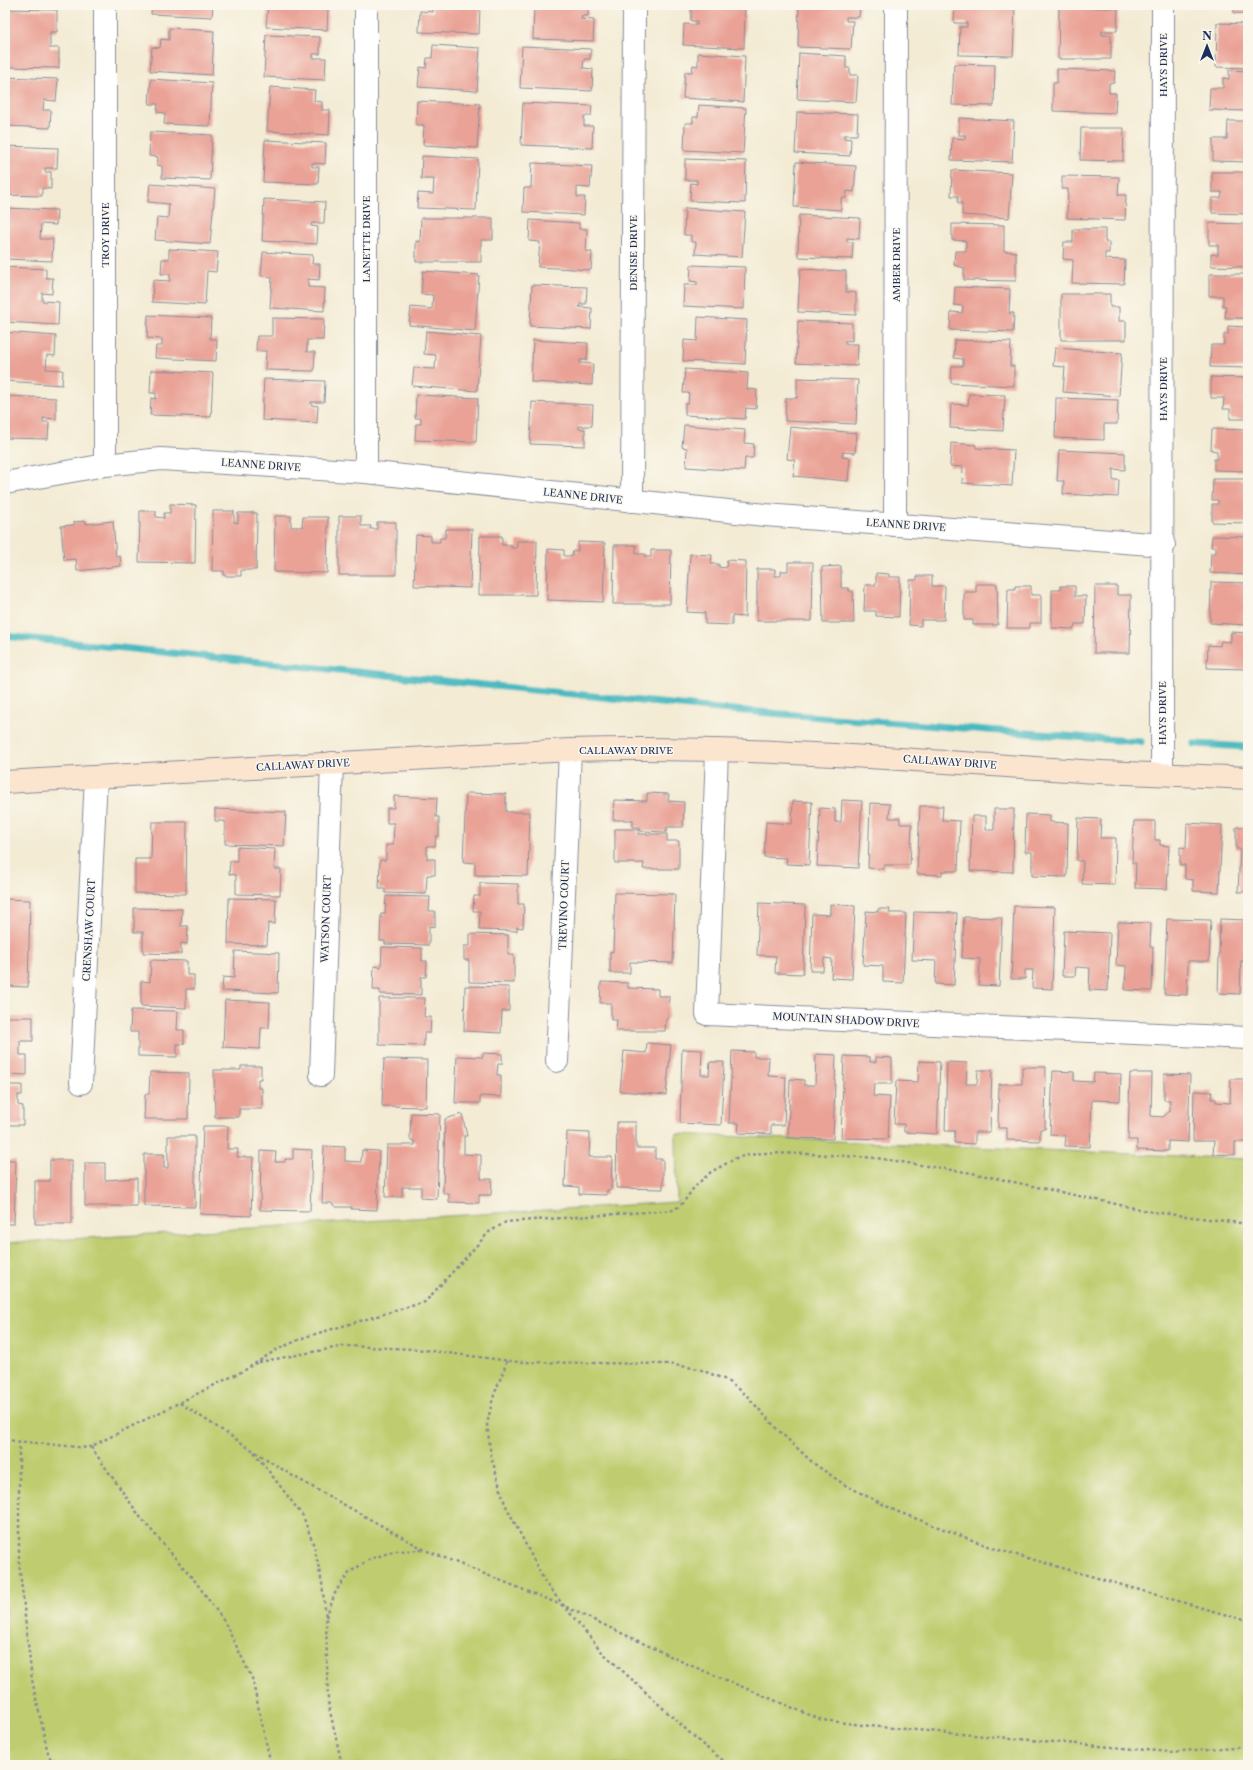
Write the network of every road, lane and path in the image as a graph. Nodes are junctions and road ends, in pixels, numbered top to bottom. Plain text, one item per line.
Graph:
1 (105, 5) edge
2 (366, 5) edge
3 (634, 5) edge
4 (896, 5) edge
5 (1163, 5) edge
6 (105, 465) junction
7 (366, 472) junction
8 (5, 483) edge
9 (632, 502) junction
10 (895, 525) junction
11 (1164, 545) junction
12 (570, 750) junction
13 (717, 751) junction
14 (332, 763) junction
15 (1162, 773) junction
16 (96, 777) junction
17 (1248, 778) edge
18 (5, 782) edge
19 (1248, 1038) edge
20 (557, 1061) dead end
21 (321, 1075) dead end
22 (81, 1083) dead end
23 (1248, 1224) edge
24 (507, 1361) junction
25 (257, 1362) junction
26 (180, 1402) junction
27 (5, 1440) edge
28 (19, 1441) junction
29 (91, 1447) junction
30 (253, 1450) junction
31 (425, 1550) junction
32 (564, 1606) junction
33 (326, 1618) junction
34 (1248, 1621) edge
35 (1248, 1746) edge
36 (53, 1765) edge
37 (270, 1765) edge
38 (342, 1765) edge
39 (728, 1765) edge

1 - 6 street, TROY DRIVE
2 - 7 street, LANETTE DRIVE
3 - 9 street, DENISE DRIVE
4 - 10 street, AMBER DRIVE
5 - 11 street, HAYS DRIVE
6 - 7 street, LEANNE DRIVE
6 - 8 street, LEANNE DRIVE
7 - 9 street, LEANNE DRIVE
9 - 10 street, LEANNE DRIVE
10 - 11 street, LEANNE DRIVE
11 - 15 street, HAYS DRIVE
12 - 13 street, CALLAWAY DRIVE
12 - 14 street, CALLAWAY DRIVE
12 - 20 street, TREVINO COURT
13 - 15 street, CALLAWAY DRIVE
13 - 19 street, MOUNTAIN SHADOW DRIVE
14 - 16 street, CALLAWAY DRIVE
14 - 21 street, WATSON COURT
15 - 17 street, CALLAWAY DRIVE
16 - 18 street, CALLAWAY DRIVE
16 - 22 street, CRENSHAW COURT
23 - 25 path
24 - 25 path
24 - 32 path
24 - 34 path
25 - 26 path
26 - 29 path
26 - 30 path
27 - 28 path
28 - 29 path
28 - 36 path
29 - 37 path
30 - 31 path
30 - 33 path
31 - 32 path
31 - 33 path
32 - 35 path
32 - 39 path
33 - 38 path

